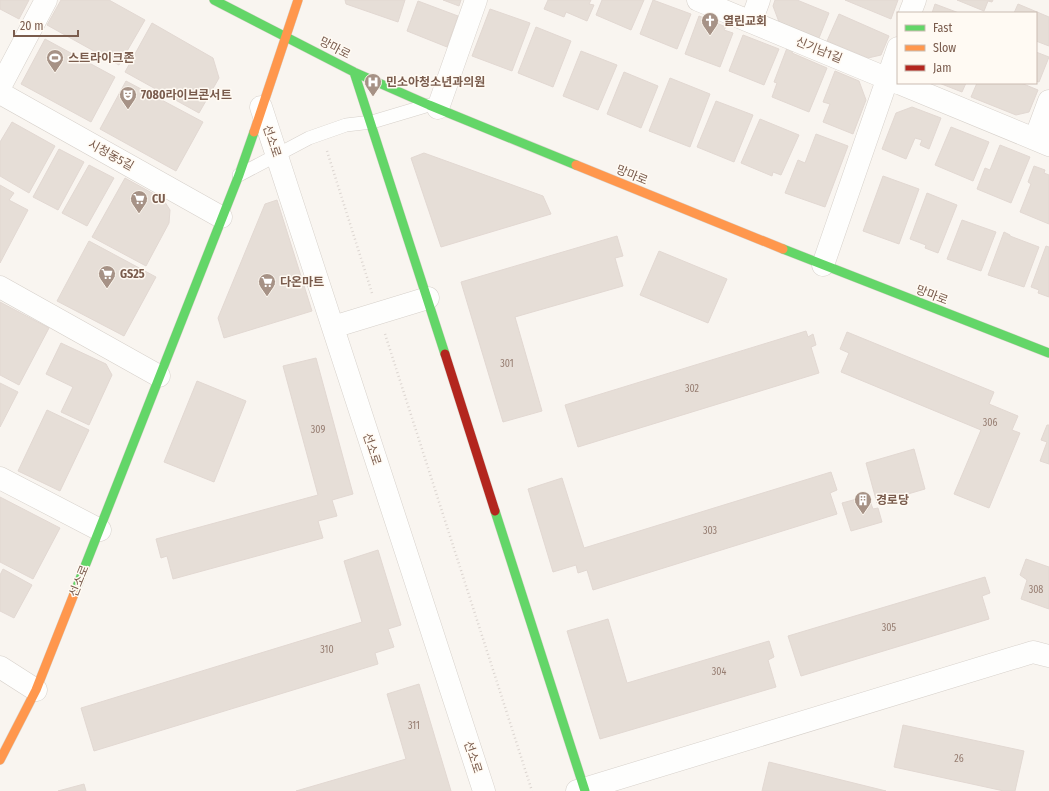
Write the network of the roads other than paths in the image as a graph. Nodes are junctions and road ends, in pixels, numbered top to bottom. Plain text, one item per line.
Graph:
1 (46, 0) edge
2 (214, 0) edge
3 (298, 0) edge
4 (476, 0) edge
5 (698, 0) edge
6 (759, 0) edge
7 (915, 0) edge
8 (910, 12) edge
9 (751, 22) junction
10 (285, 37) junction
11 (897, 59) edge
12 (354, 72) junction
13 (895, 81) edge
14 (902, 84) edge
15 (0, 87) edge
16 (0, 93) edge
17 (1049, 101) edge
18 (261, 107) junction
19 (433, 107) junction
20 (372, 122) junction
21 (1042, 142) edge
22 (277, 155) junction
23 (239, 175) junction
24 (221, 218) junction
25 (823, 265) junction
26 (0, 287) edge
27 (428, 298) junction
28 (333, 327) junction
29 (1049, 353) edge
30 (159, 376) junction
31 (0, 478) edge
32 (100, 530) junction
33 (1049, 656) edge
34 (0, 667) edge
35 (36, 690) junction
36 (0, 760) edge
37 (582, 790) edge
38 (484, 791) edge

1 - 15 street
2 - 10 street, 망마로
3 - 10 street, 선소로
4 - 19 street
5 - 9 street, 신기남1길
6 - 9 street
7 - 8 street
9 - 13 street, 신기남1길
10 - 12 street, 망마로
10 - 18 street, 선소로
11 - 13 street
12 - 19 street, 망마로
12 - 20 street
13 - 25 street
14 - 21 street, 신기남1길
16 - 24 street, 시청동5길
17 - 21 street, 신기남1길
18 - 22 street, 선소로
18 - 23 street, 선소로
19 - 20 lane
19 - 25 street, 망마로
20 - 22 lane
20 - 27 street
22 - 23 lane
22 - 28 street, 선소로
23 - 24 street, 선소로
24 - 30 street, 선소로
25 - 29 street, 망마로
26 - 30 street
27 - 28 street
27 - 37 street
28 - 38 street, 선소로
30 - 32 street, 선소로
31 - 32 street
32 - 35 street, 선소로
33 - 37 street
34 - 35 street
35 - 36 street, 선소로

